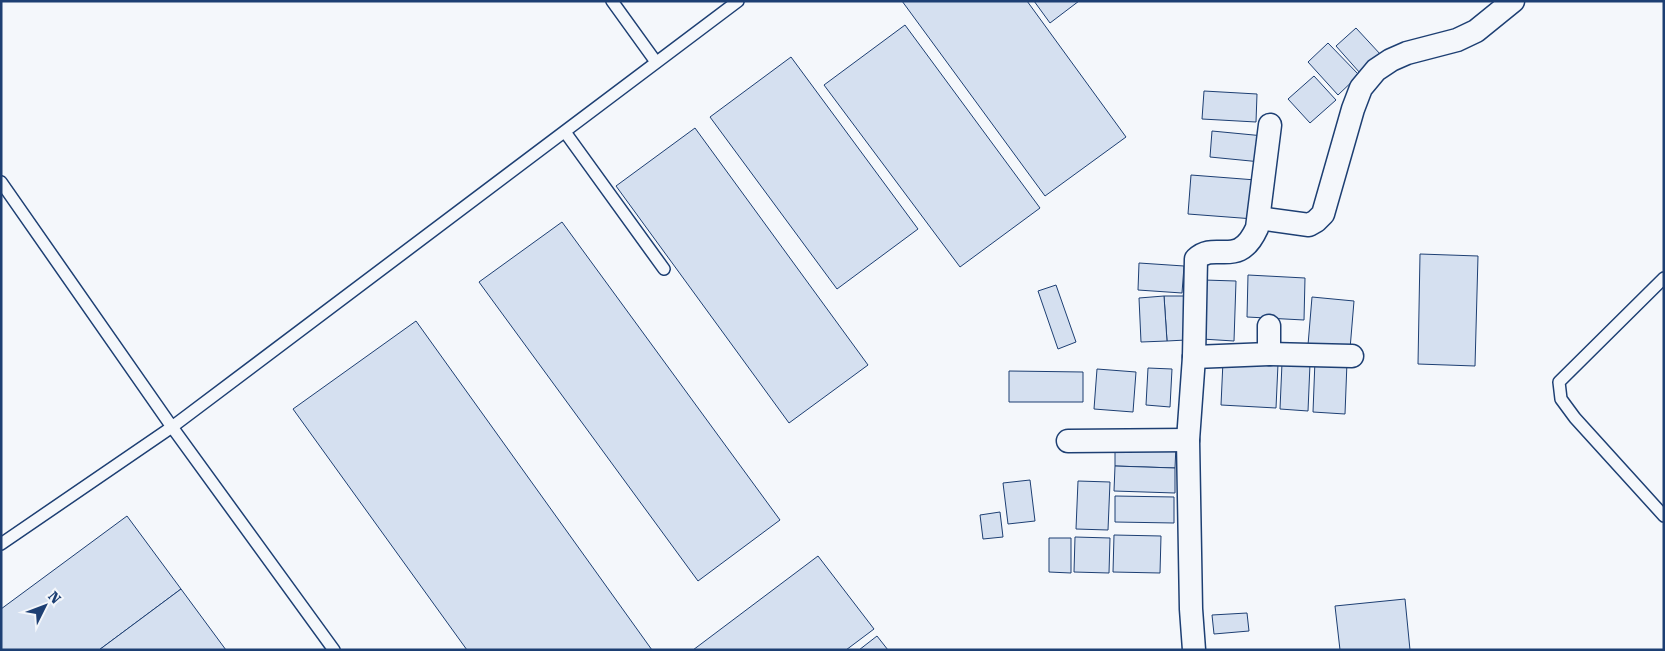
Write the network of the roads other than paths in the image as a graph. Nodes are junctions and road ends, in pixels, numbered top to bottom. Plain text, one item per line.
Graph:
1 (612, 1) edge
2 (738, 1) edge
3 (1513, 1) edge
4 (656, 62) junction
5 (1270, 125) dead end
6 (565, 132) junction
7 (1, 182) edge
8 (1259, 218) junction
9 (664, 269) dead end
10 (1664, 278) edge
11 (1269, 326) dead end
12 (1269, 354) junction
13 (1352, 356) dead end
14 (1194, 357) junction
15 (172, 427) junction
16 (1188, 440) junction
17 (1068, 441) dead end
18 (1664, 516) edge
19 (1, 544) edge
20 (334, 650) edge
21 (1194, 650) edge

1 - 4 lane
2 - 4 lane
3 - 8 street
4 - 6 lane
5 - 8 street
6 - 9 lane
6 - 15 lane
7 - 15 lane
8 - 14 street
10 - 18 lane
11 - 12 street
12 - 13 street
12 - 14 street
14 - 16 street
15 - 19 lane
15 - 20 lane
16 - 17 street
16 - 21 street

